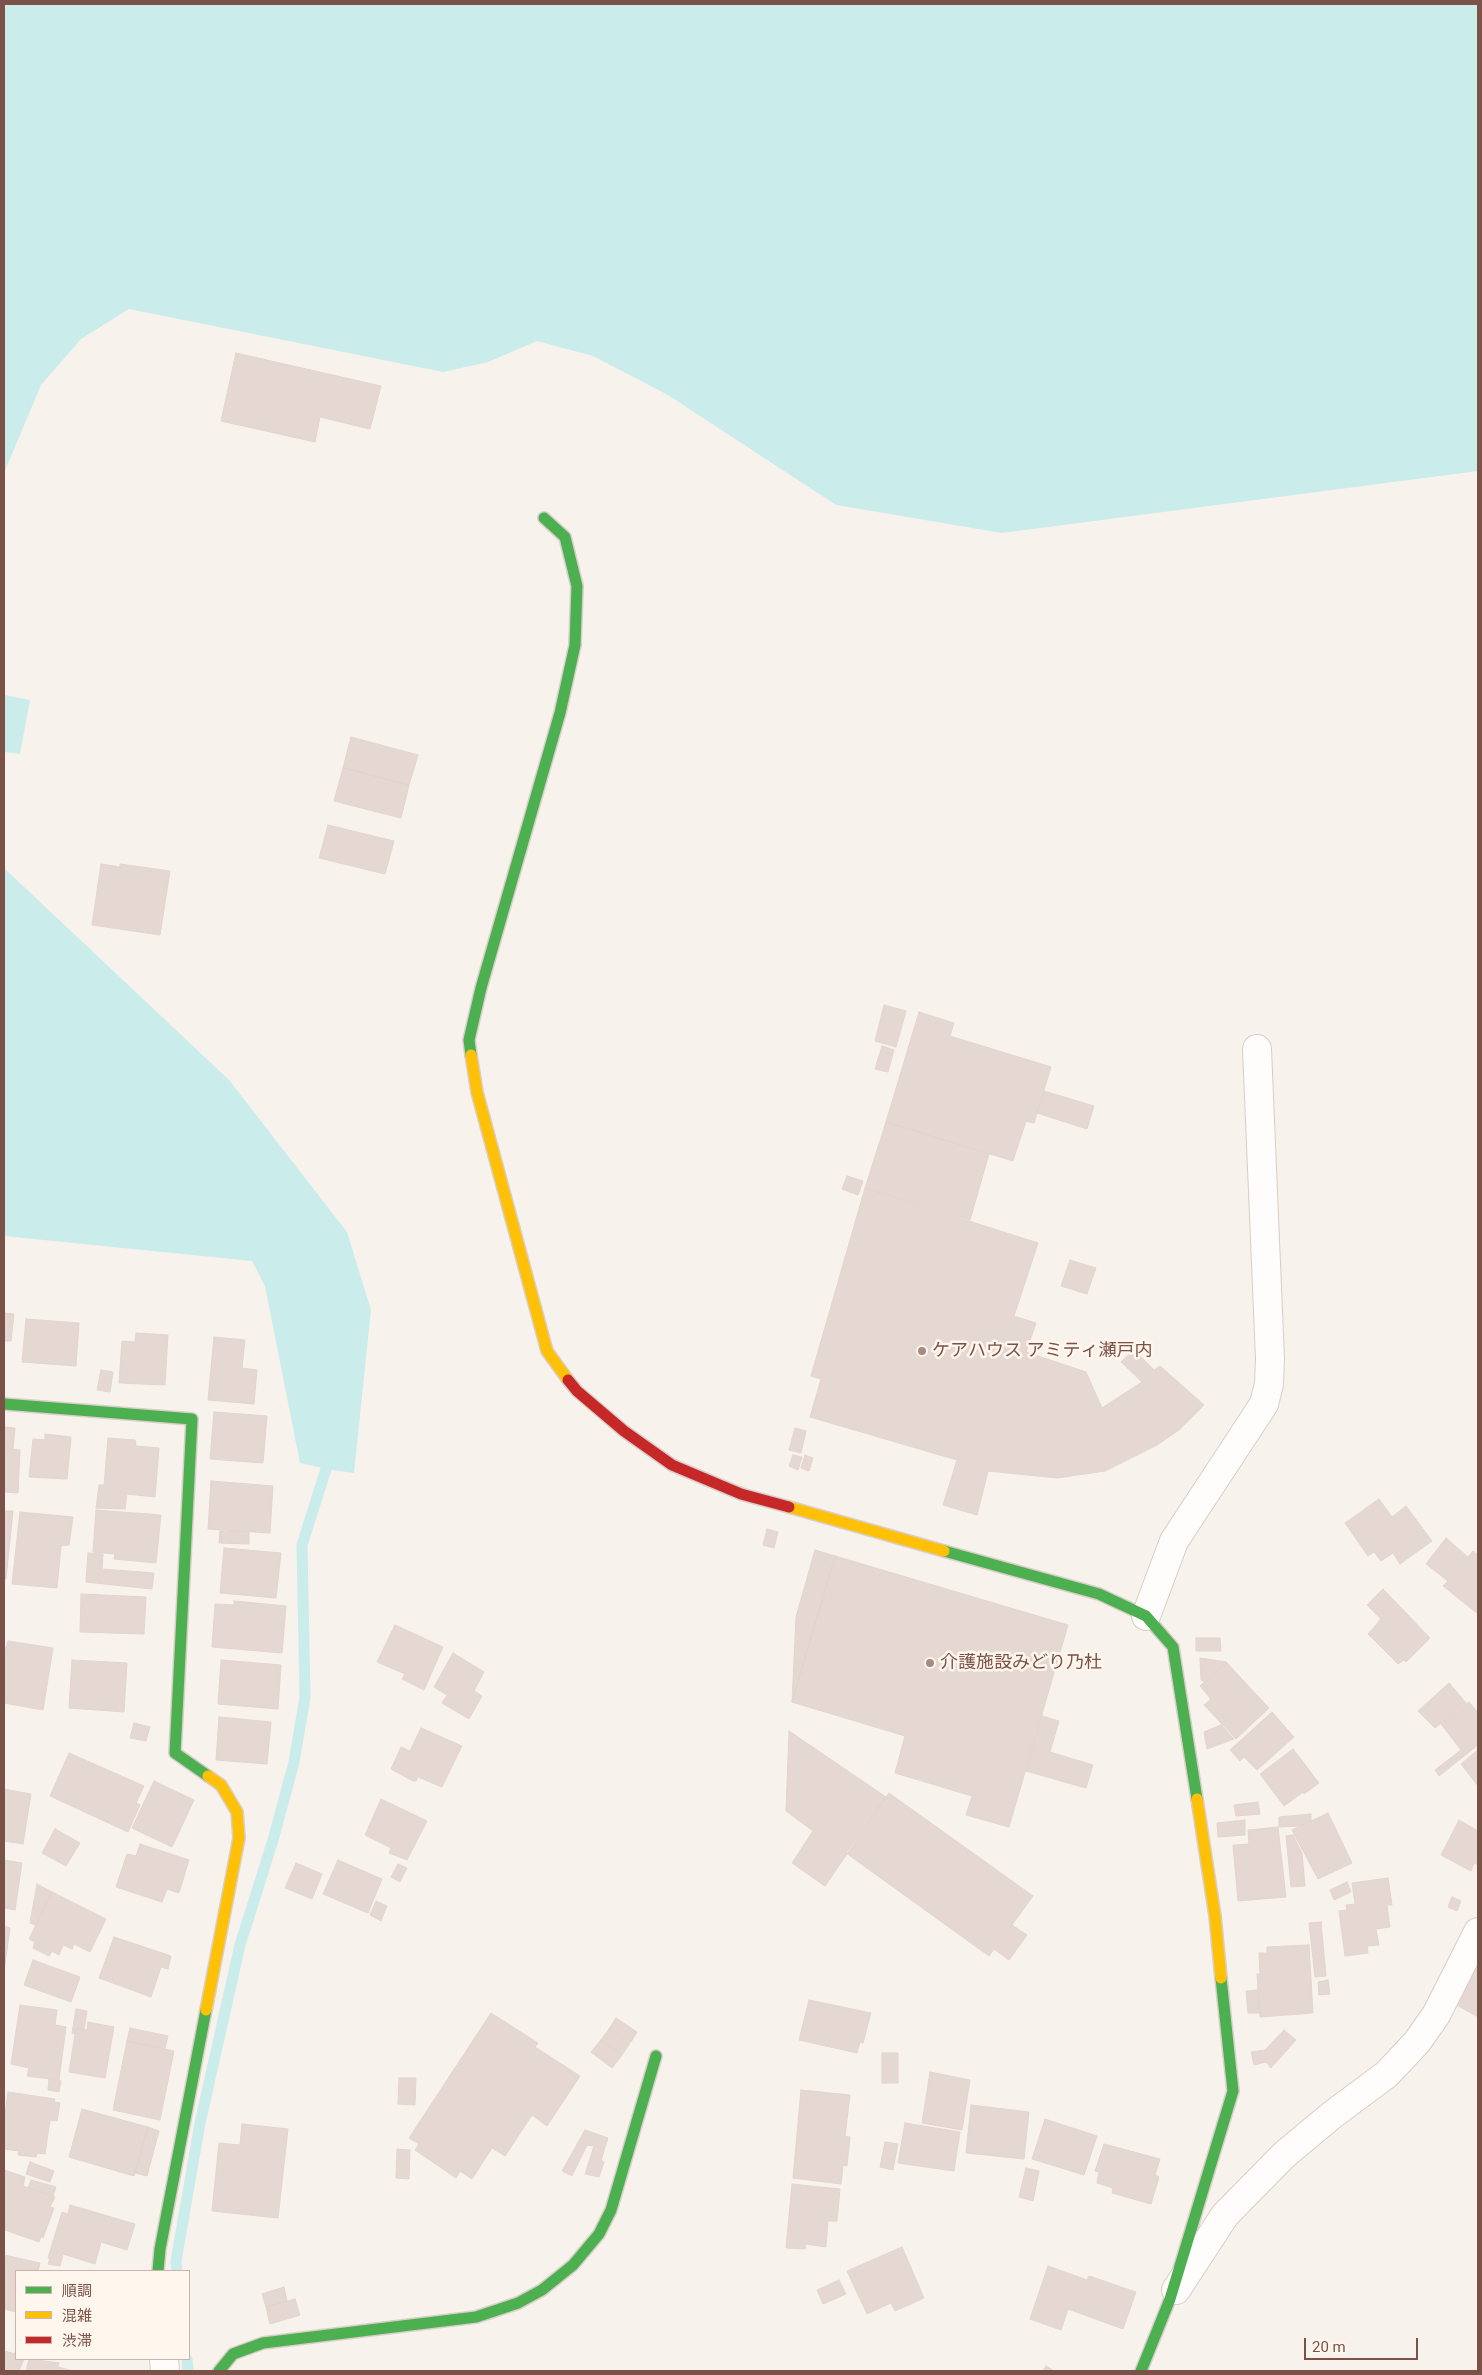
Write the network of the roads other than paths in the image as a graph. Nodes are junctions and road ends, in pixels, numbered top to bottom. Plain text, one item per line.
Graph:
1 (544, 518) dead end
2 (1257, 1049) dead end
3 (4, 1404) edge
4 (1146, 1616) junction
5 (1478, 1932) edge
6 (656, 2056) dead end
7 (158, 2270) edge
8 (1170, 2299) junction
9 (220, 2371) edge
10 (1140, 2371) edge

1 - 4 street
2 - 4 street
3 - 7 street
4 - 8 street
5 - 8 street
6 - 9 street
8 - 10 street

